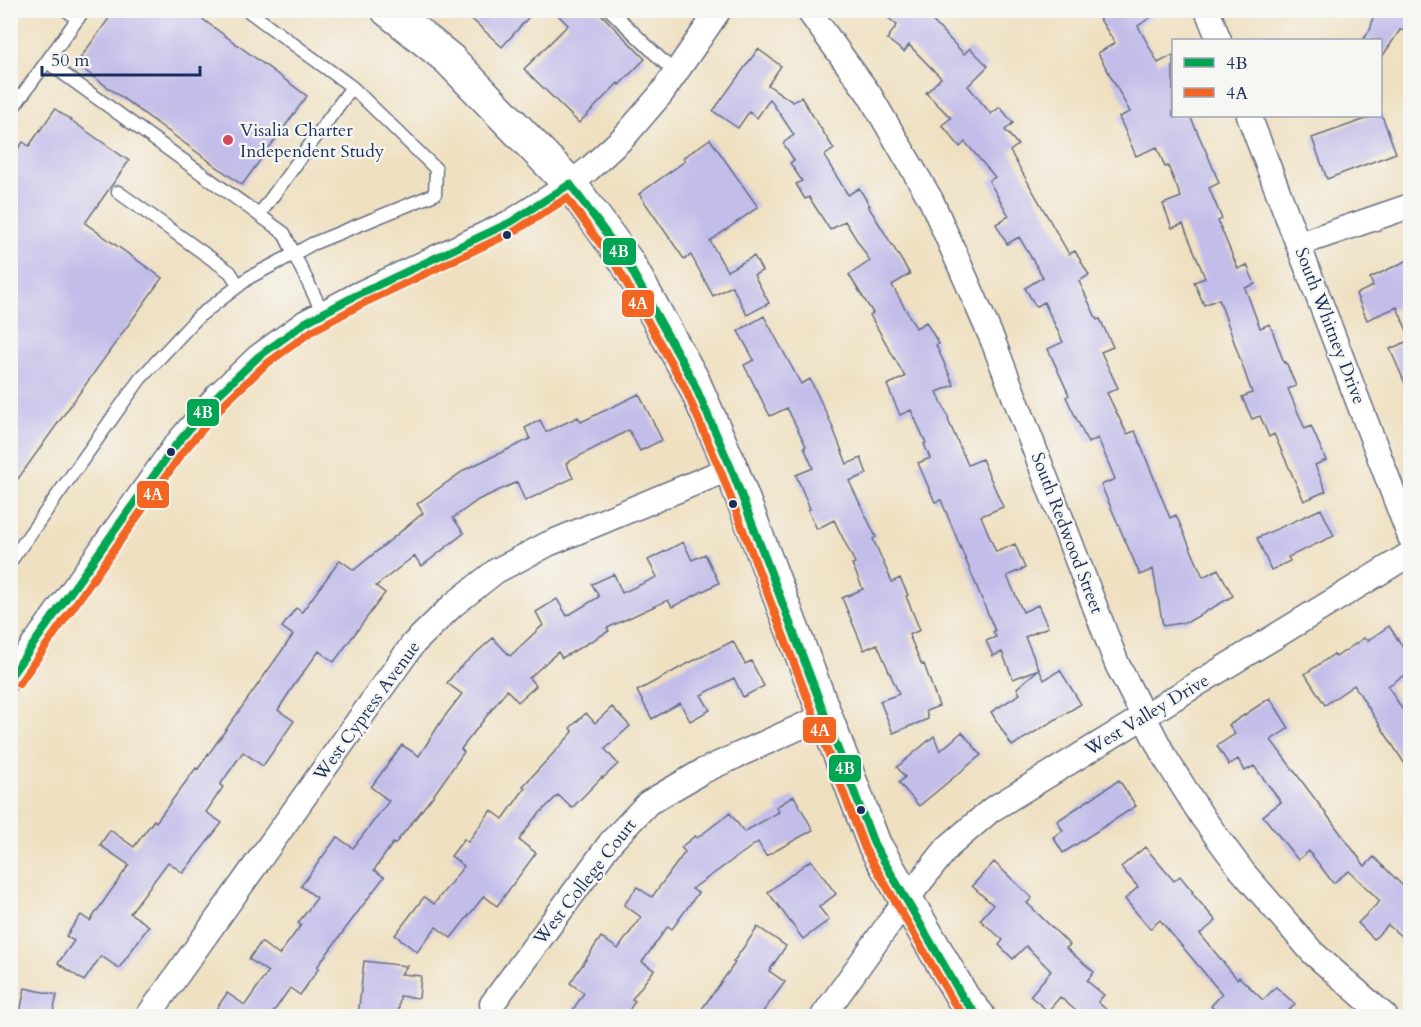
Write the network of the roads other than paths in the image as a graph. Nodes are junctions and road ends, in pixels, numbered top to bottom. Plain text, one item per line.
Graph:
1 (66, 10) edge
2 (247, 10) edge
3 (388, 10) edge
4 (610, 10) edge
5 (719, 10) edge
6 (808, 10) edge
7 (1211, 11) edge
8 (81, 15) edge
9 (1219, 39) edge
10 (47, 62) junction
11 (675, 73) junction
12 (352, 87) junction
13 (10, 112) edge
14 (1249, 117) edge
15 (570, 184) junction
16 (118, 192) dead end
17 (1410, 206) edge
18 (259, 215) junction
19 (1299, 244) junction
20 (294, 254) junction
21 (239, 286) junction
22 (323, 313) junction
23 (731, 468) junction
24 (1410, 537) edge
25 (1410, 554) edge
26 (10, 562) edge
27 (10, 678) edge
28 (824, 716) junction
29 (1145, 716) junction
30 (905, 901) junction
31 (492, 1004) dead end
32 (148, 1017) edge
33 (823, 1017) edge
34 (978, 1017) edge
35 (1384, 1017) edge

1 - 8 lane
2 - 12 lane
3 - 15 street
4 - 11 lane
5 - 11 street
6 - 29 street, South Redwood Street
7 - 9 street
8 - 10 lane
10 - 13 lane
10 - 18 lane
11 - 15 street
12 - 18 lane
12 - 20 lane
14 - 19 street, South Whitney Drive
15 - 22 street
15 - 23 street
16 - 21 lane
17 - 19 street
18 - 20 lane
19 - 24 street, South Whitney Drive
20 - 21 lane
20 - 22 lane
21 - 26 lane
22 - 27 street
23 - 28 street
23 - 32 street, West Cypress Avenue
25 - 29 street, West Valley Drive
28 - 30 street
28 - 31 street, West College Court
29 - 30 street, West Valley Drive
29 - 35 street, South Redwood Street
30 - 33 street, West Valley Drive
30 - 34 street

